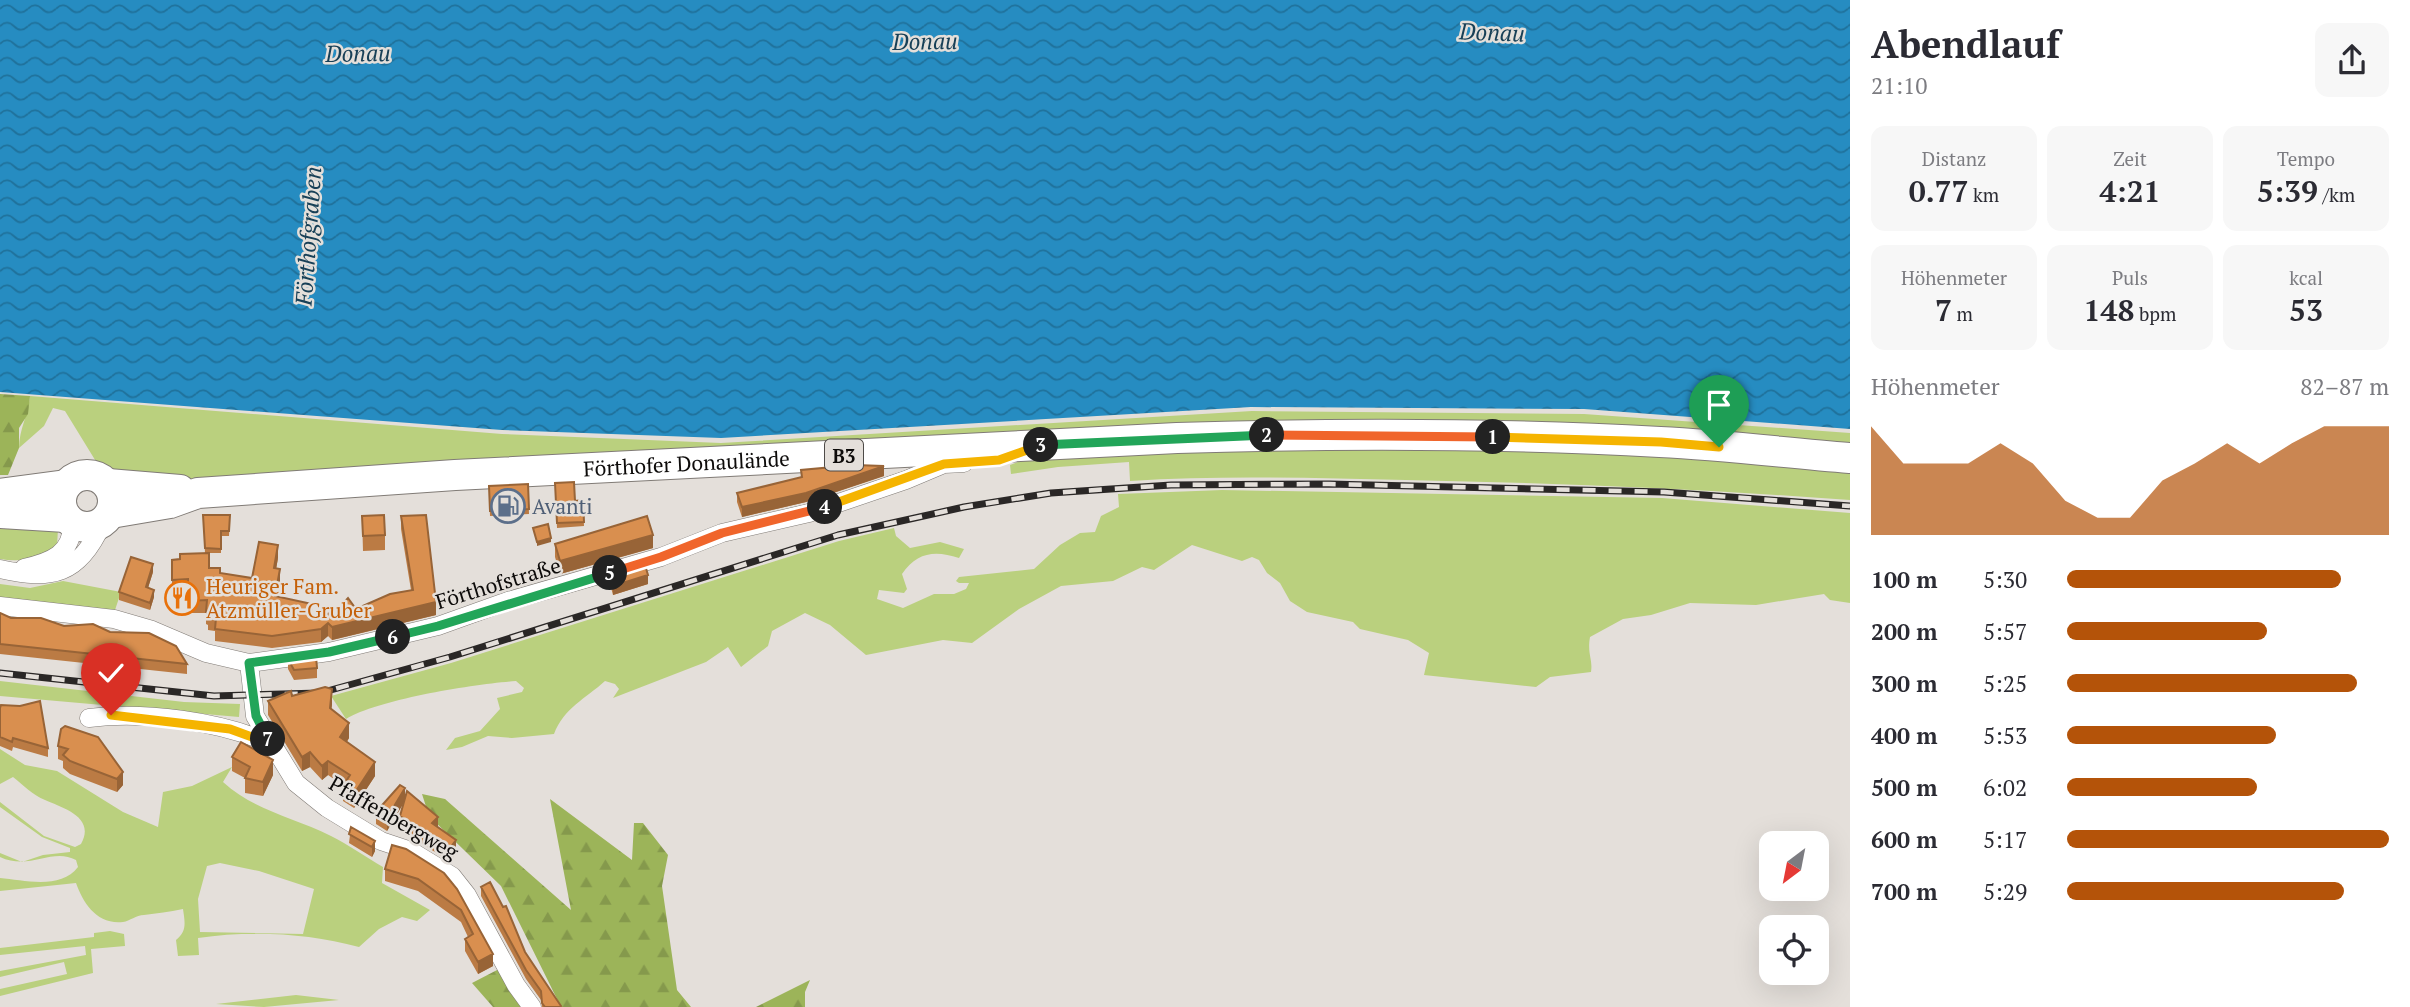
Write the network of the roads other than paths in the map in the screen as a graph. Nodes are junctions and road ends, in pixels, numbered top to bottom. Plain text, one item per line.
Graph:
1 (1042, 445) junction
2 (1850, 458) edge
3 (66, 485) junction
4 (0, 495) edge
5 (107, 507) junction
6 (0, 513) edge
7 (69, 520) junction
8 (5, 571) edge
9 (0, 606) edge
10 (249, 663) junction
11 (89, 718) dead end
12 (271, 744) junction
13 (532, 1007) edge

1 - 2 main road, Förthofer Donaulände / B3
1 - 5 main road, Förthofer Donaulände / B3
1 - 10 street, Förthofstraße
3 - 4 main road, B3
3 - 5 main road, B3
3 - 7 main road
5 - 7 main road, B3
5 - 8 street
6 - 7 main road, B3
7 - 8 street
9 - 10 street, Förthofstraße
10 - 12 street, Pfaffenbergweg
11 - 12 street
12 - 13 street, Pfaffenbergweg

